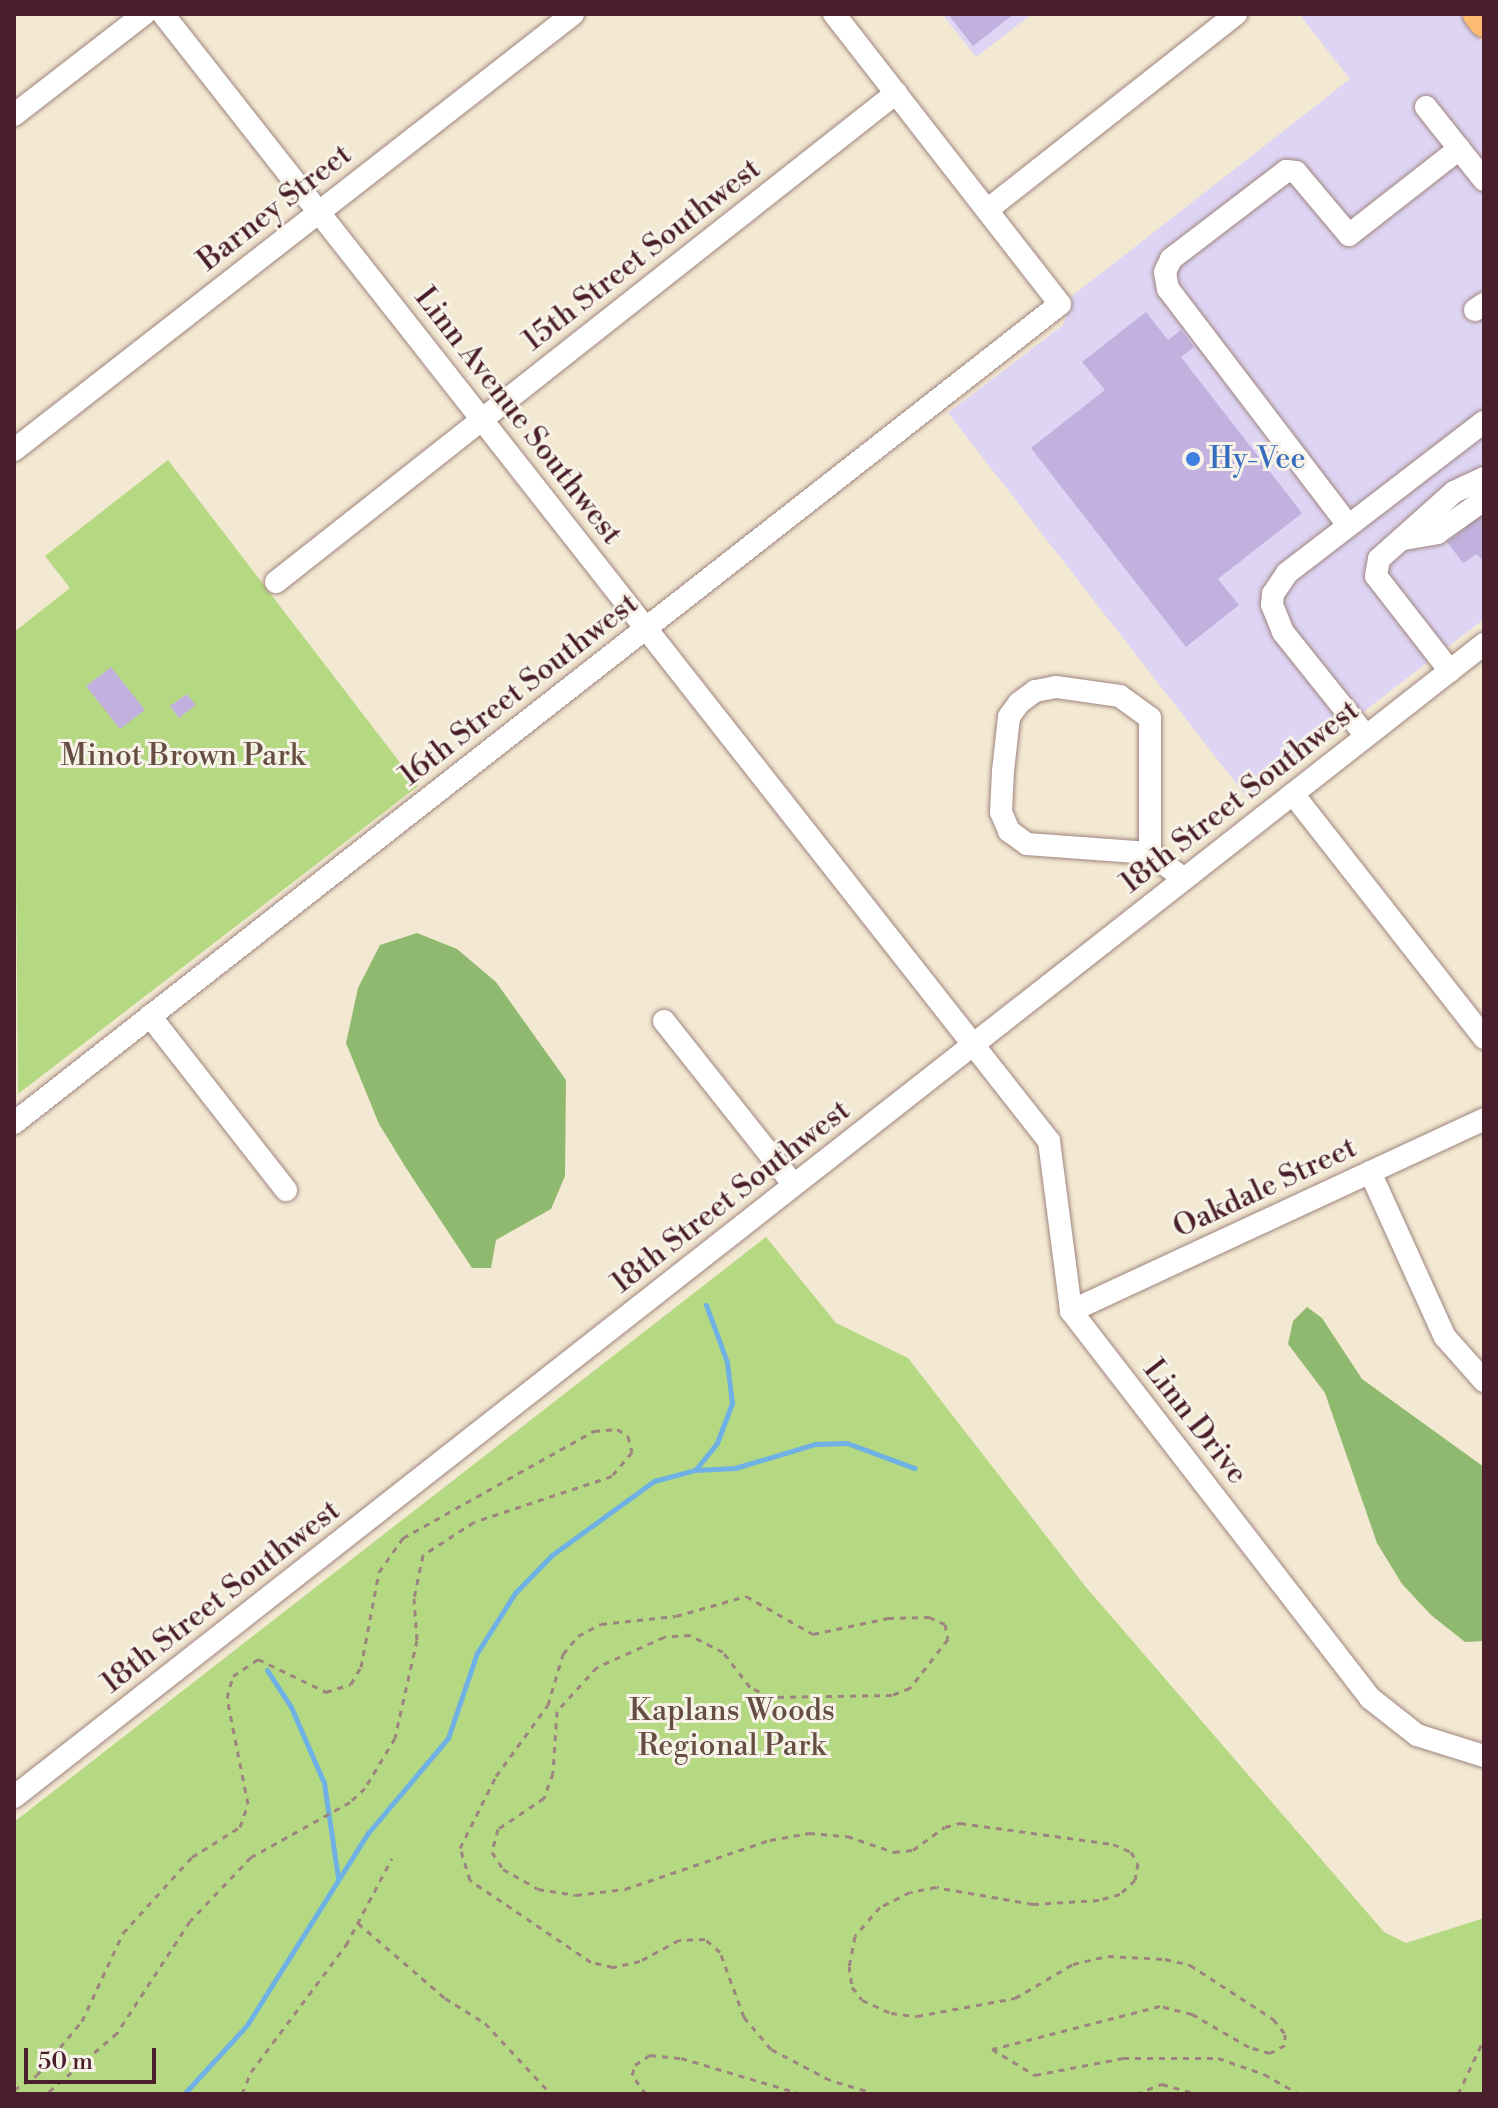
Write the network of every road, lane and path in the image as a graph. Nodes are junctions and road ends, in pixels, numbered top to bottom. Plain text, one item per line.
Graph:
1 (144, 14) edge
2 (163, 14) edge
3 (573, 14) edge
4 (834, 14) edge
5 (1236, 14) edge
6 (1478, 14) edge
7 (1484, 22) edge
8 (896, 93) junction
9 (1426, 107) dead end
10 (14, 115) edge
11 (1459, 149) junction
12 (1484, 180) edge
13 (987, 210) junction
14 (319, 212) junction
15 (482, 419) junction
16 (1484, 422) edge
17 (14, 450) edge
18 (1484, 478) edge
19 (1484, 500) edge
20 (1348, 525) junction
21 (1402, 539) junction
22 (276, 582) dead end
23 (646, 628) junction
24 (1484, 644) edge
25 (1450, 671) junction
26 (1366, 736) junction
27 (1293, 794) junction
28 (1150, 853) junction
29 (1184, 879) junction
30 (150, 1016) junction
31 (664, 1021) dead end
32 (1484, 1038) edge
33 (974, 1044) junction
34 (1484, 1119) edge
35 (14, 1123) edge
36 (1370, 1172) junction
37 (794, 1185) junction
38 (286, 1190) dead end
39 (1071, 1311) junction
40 (1484, 1381) edge
41 (1484, 1756) edge
42 (14, 1797) edge
43 (392, 1858) dead end
44 (358, 1923) junction
45 (1484, 2039) edge
46 (14, 2090) edge
47 (46, 2094) edge
48 (242, 2094) edge
49 (551, 2094) edge
50 (646, 2094) edge
51 (802, 2094) edge
52 (877, 2094) edge
53 (1136, 2094) edge
54 (1197, 2094) edge
55 (1299, 2094) edge
56 (1458, 2094) edge

1 - 10 street
2 - 14 street, Linn Avenue Southwest
3 - 14 street, Barney Street
4 - 8 street
5 - 13 street
6 - 7 main road
8 - 13 street
8 - 15 street, 15th Street Southwest
9 - 11 street
11 - 12 street
11 - 20 street
13 - 23 street, 16th Street Southwest
14 - 15 street, Linn Avenue Southwest
14 - 17 street, Barney Street
15 - 22 street, 15th Street Southwest
15 - 23 street, Linn Avenue Southwest
16 - 20 street
18 - 21 street
19 - 21 street
20 - 26 street
21 - 25 street
23 - 30 street, 16th Street Southwest
23 - 33 street, Linn Avenue Southwest
24 - 25 street, 18th Street Southwest
25 - 26 street, 18th Street Southwest
26 - 27 street, 18th Street Southwest
27 - 29 street, 18th Street Southwest
27 - 32 street
28 - 28 street
28 - 29 street
29 - 33 street, 18th Street Southwest
30 - 35 street, 16th Street Southwest
30 - 38 street
31 - 37 street
33 - 37 street, 18th Street Southwest
33 - 39 street
34 - 36 street, Oakdale Street
36 - 39 street, Oakdale Street
36 - 40 street
37 - 42 street, 18th Street Southwest
39 - 41 street, Linn Drive
43 - 44 path
44 - 48 path
44 - 49 path
45 - 56 path
46 - 47 path
50 - 51 path
52 - 55 path
53 - 54 path

